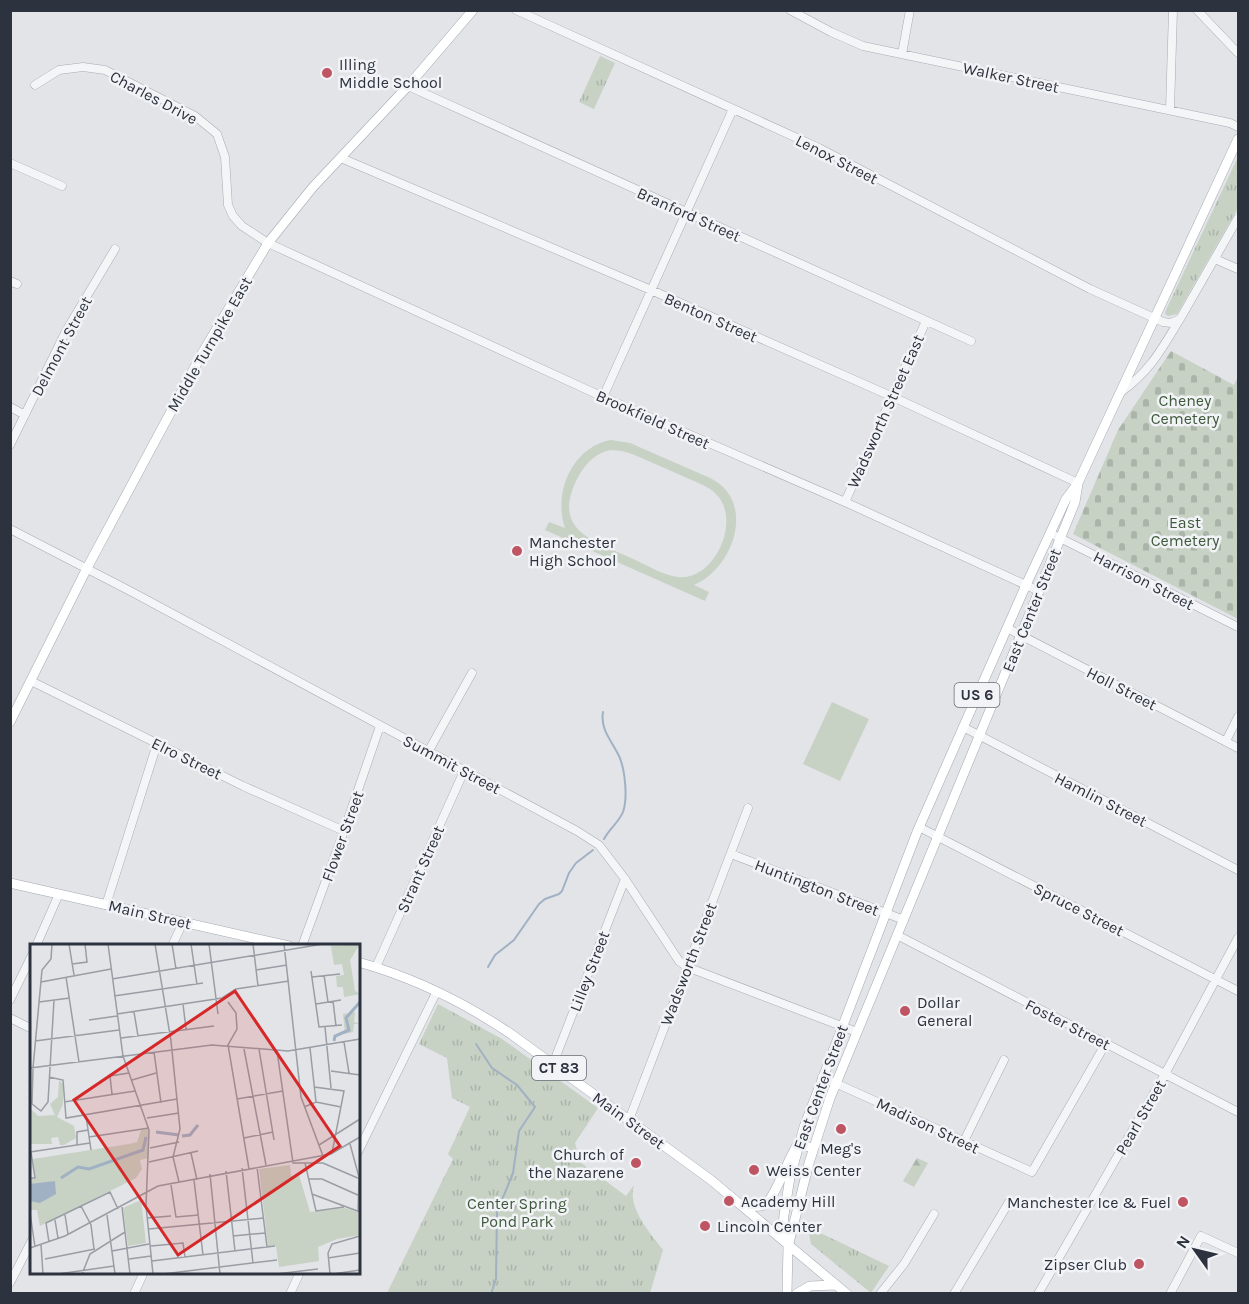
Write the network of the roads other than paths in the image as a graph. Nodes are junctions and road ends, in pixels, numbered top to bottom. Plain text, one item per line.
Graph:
1 (473, 10) edge
2 (516, 10) edge
3 (790, 10) edge
4 (910, 10) edge
5 (1173, 10) edge
6 (1197, 10) edge
7 (1239, 53) edge
8 (902, 54) junction
9 (35, 85) dead end
10 (408, 86) junction
11 (732, 109) junction
12 (1170, 109) junction
13 (1239, 127) edge
14 (1239, 139) edge
15 (341, 158) junction
16 (10, 163) edge
17 (62, 186) dead end
18 (687, 213) junction
19 (1239, 218) edge
20 (268, 243) junction
21 (115, 249) dead end
22 (1215, 260) junction
23 (1239, 269) edge
24 (651, 290) junction
25 (1153, 319) junction
26 (1180, 319) junction
27 (926, 321) junction
28 (971, 341) dead end
29 (1117, 395) junction
30 (603, 397) junction
31 (893, 397) junction
32 (10, 407) edge
33 (26, 415) junction
34 (10, 445) edge
35 (1078, 483) junction
36 (845, 502) junction
37 (10, 529) edge
38 (1050, 533) junction
39 (1060, 538) junction
40 (87, 568) junction
41 (1026, 585) junction
42 (1039, 591) junction
43 (1239, 627) edge
44 (1007, 628) junction
45 (1020, 636) junction
46 (472, 673) dead end
47 (31, 681) junction
48 (1239, 717) edge
49 (10, 722) edge
50 (380, 726) junction
51 (963, 727) junction
52 (979, 736) junction
53 (1226, 741) junction
54 (157, 744) junction
55 (1239, 748) edge
56 (428, 752) junction
57 (464, 771) junction
58 (748, 808) dead end
59 (919, 827) junction
60 (344, 831) junction
61 (938, 837) junction
62 (731, 854) junction
63 (1239, 870) edge
64 (625, 879) junction
65 (10, 883) edge
66 (59, 894) junction
67 (106, 905) junction
68 (885, 913) junction
69 (904, 920) junction
70 (183, 922) junction
71 (897, 936) junction
72 (1239, 938) edge
73 (36, 944) edge
74 (172, 944) edge
75 (284, 944) edge
76 (302, 944) edge
77 (30, 959) edge
78 (360, 963) edge
79 (376, 967) junction
80 (687, 967) junction
81 (1217, 980) junction
82 (1239, 991) edge
83 (436, 993) junction
84 (10, 1000) edge
85 (10, 1018) edge
86 (842, 1026) junction
87 (30, 1028) edge
88 (857, 1032) junction
89 (1106, 1043) junction
90 (1004, 1060) dead end
91 (553, 1064) junction
92 (1165, 1074) junction
93 (822, 1077) junction
94 (836, 1083) junction
95 (1239, 1112) edge
96 (629, 1120) junction
97 (964, 1141) junction
98 (798, 1143) junction
99 (360, 1148) edge
100 (813, 1148) junction
101 (1009, 1202) dead end
102 (741, 1205) junction
103 (934, 1214) dead end
104 (30, 1244) edge
105 (788, 1246) junction
106 (1239, 1253) edge
107 (143, 1274) edge
108 (299, 1274) edge
109 (10, 1283) edge
110 (835, 1285) junction
111 (134, 1293) edge
112 (290, 1293) edge
113 (787, 1293) edge
114 (796, 1293) edge
115 (847, 1293) edge
116 (880, 1293) edge
117 (954, 1293) edge
118 (1038, 1293) edge
119 (1170, 1293) edge

1 - 10 main road, Middle Turnpike East
2 - 11 street, Lenox Street
3 - 8 street, Walker Street
4 - 8 street
5 - 12 street
6 - 7 street
8 - 12 street, Walker Street
9 - 20 street, Charles Drive
10 - 15 main road, Middle Turnpike East
10 - 18 street, Branford Street
11 - 18 street
11 - 25 street, Lenox Street
12 - 13 street, Walker Street
14 - 25 main road, East Center Street / US 6
15 - 20 main road, Middle Turnpike East
15 - 24 street, Benton Street
16 - 17 street
18 - 24 street
18 - 27 street, Branford Street
19 - 22 street
20 - 30 street, Brookfield Street
20 - 40 main road, Middle Turnpike East
21 - 33 street, Delmont Street
22 - 23 street
22 - 26 street
24 - 30 street
24 - 31 street, Benton Street
25 - 26 street
25 - 29 main road, East Center Street / US 6
26 - 29 street
27 - 28 street, Branford Street
27 - 31 street, Wadsworth Street East
29 - 35 main road, East Center Street / US 6
30 - 36 street, Brookfield Street
31 - 35 street, Benton Street
31 - 36 street, Wadsworth Street East
32 - 33 street
33 - 34 street, Delmont Street
35 - 38 main road, East Center Street / US 6
35 - 39 main road, East Center Street / US 6
36 - 41 street, Brookfield Street
37 - 40 street, Summit Street
38 - 39 street, Harrison Street
38 - 41 main road, East Center Street / US 6
39 - 42 main road, East Center Street / US 6
39 - 43 street, Harrison Street
40 - 47 main road, Middle Turnpike East
40 - 50 street, Summit Street
41 - 42 street, Brookfield Street
41 - 44 main road, East Center Street / US 6
42 - 45 main road, East Center Street / US 6
44 - 45 street, Holl Street
44 - 51 main road, East Center Street / US 6
45 - 52 main road, East Center Street / US 6
45 - 53 street, Holl Street
46 - 56 street
47 - 49 main road, Middle Turnpike East
47 - 54 street, Elro Street
48 - 53 street
50 - 56 street, Summit Street
50 - 60 street, Flower Street
51 - 52 street, Hamlin Street
51 - 59 main road, East Center Street / US 6
52 - 61 main road, East Center Street / US 6
52 - 63 street, Hamlin Street
53 - 55 street, Holl Street
54 - 60 street, Elro Street
54 - 67 street
56 - 57 street, Summit Street
57 - 64 street, Summit Street
57 - 79 street, Strant Street
58 - 62 street, Wadsworth Street
59 - 61 street, Spruce Street
59 - 68 main road, East Center Street / US 6
60 - 76 street, Flower Street
61 - 69 main road, East Center Street / US 6
61 - 81 street, Spruce Street
62 - 68 street, Huntington Street
62 - 80 street, Wadsworth Street
64 - 80 street, Summit Street
64 - 91 street, Lilley Street
65 - 66 main road, Main Street
66 - 67 main road, Main Street
66 - 73 street
67 - 70 main road, Main Street
68 - 69 street, Huntington Street
68 - 86 main road, East Center Street / US 6
69 - 71 main road, East Center Street / US 6
70 - 74 street
70 - 75 main road, Main Street
71 - 88 main road, East Center Street / US 6
71 - 89 street, Foster Street
72 - 81 street, Pearl Street
77 - 84 street
78 - 79 main road, Main Street / CT 83
79 - 83 main road, Main Street / CT 83
80 - 86 street, Summit Street
80 - 96 street, Wadsworth Street
81 - 82 street, Spruce Street
81 - 92 street, Pearl Street
83 - 91 main road, Main Street / CT 83
83 - 99 street
85 - 87 street
86 - 88 street, Summit Street
86 - 93 main road, East Center Street / US 6
88 - 94 main road, East Center Street / US 6
89 - 92 street, Foster Street
89 - 97 street, Madison Street
90 - 97 street
91 - 96 main road, Main Street / CT 83
92 - 95 street, Foster Street
92 - 118 street, Pearl Street
93 - 94 street, Madison Street
93 - 98 main road, East Center Street / US 6
94 - 97 street, Madison Street
94 - 100 main road, East Center Street / US 6
96 - 102 main road, Main Street / CT 83
98 - 100 main road
98 - 102 main road
98 - 105 main road, East Center Street / US 6
100 - 105 main road, East Center Street / US 6
101 - 117 street
102 - 105 main road, Main Street / CT 83
103 - 116 street
104 - 109 street
105 - 110 main road, Main Street / CT 83
105 - 113 main road, US 6
106 - 119 street
107 - 111 street
108 - 112 street
110 - 114 main road
110 - 115 main road, Main Street / CT 83

